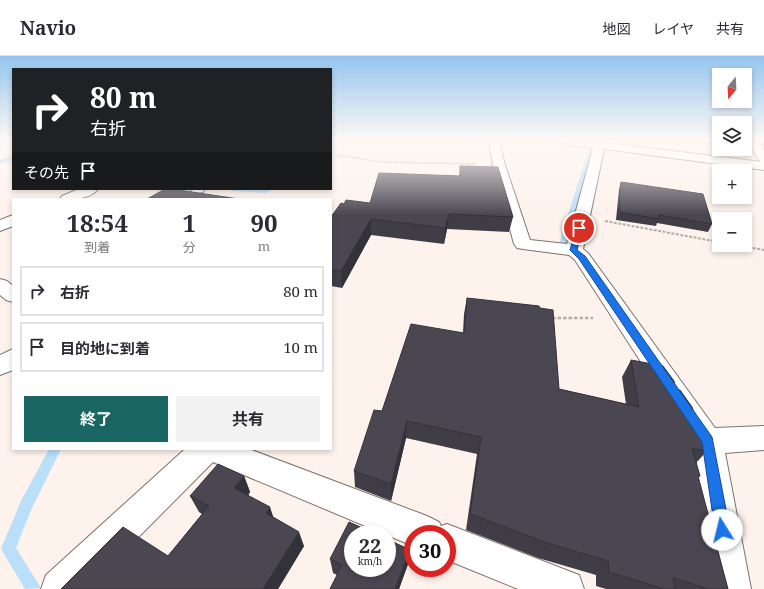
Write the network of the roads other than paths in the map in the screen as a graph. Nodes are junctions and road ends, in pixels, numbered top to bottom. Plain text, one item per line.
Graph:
1 (499, 166) edge
2 (594, 166) edge
3 (90, 190) edge
4 (70, 198) edge
5 (12, 220) edge
6 (0, 226) edge
7 (574, 250) junction
8 (0, 285) edge
9 (12, 295) edge
10 (12, 359) edge
11 (0, 366) edge
12 (764, 438) edge
13 (708, 441) junction
14 (205, 450) edge
15 (217, 450) edge
16 (404, 525) edge
17 (456, 546) edge
18 (60, 589) edge
19 (565, 589) edge
20 (732, 589) edge

1 - 7 street
2 - 7 street
3 - 4 street
5 - 6 street
7 - 13 street
8 - 9 street
10 - 11 street
12 - 13 street
13 - 20 street
14 - 18 street
15 - 16 street
17 - 19 street

